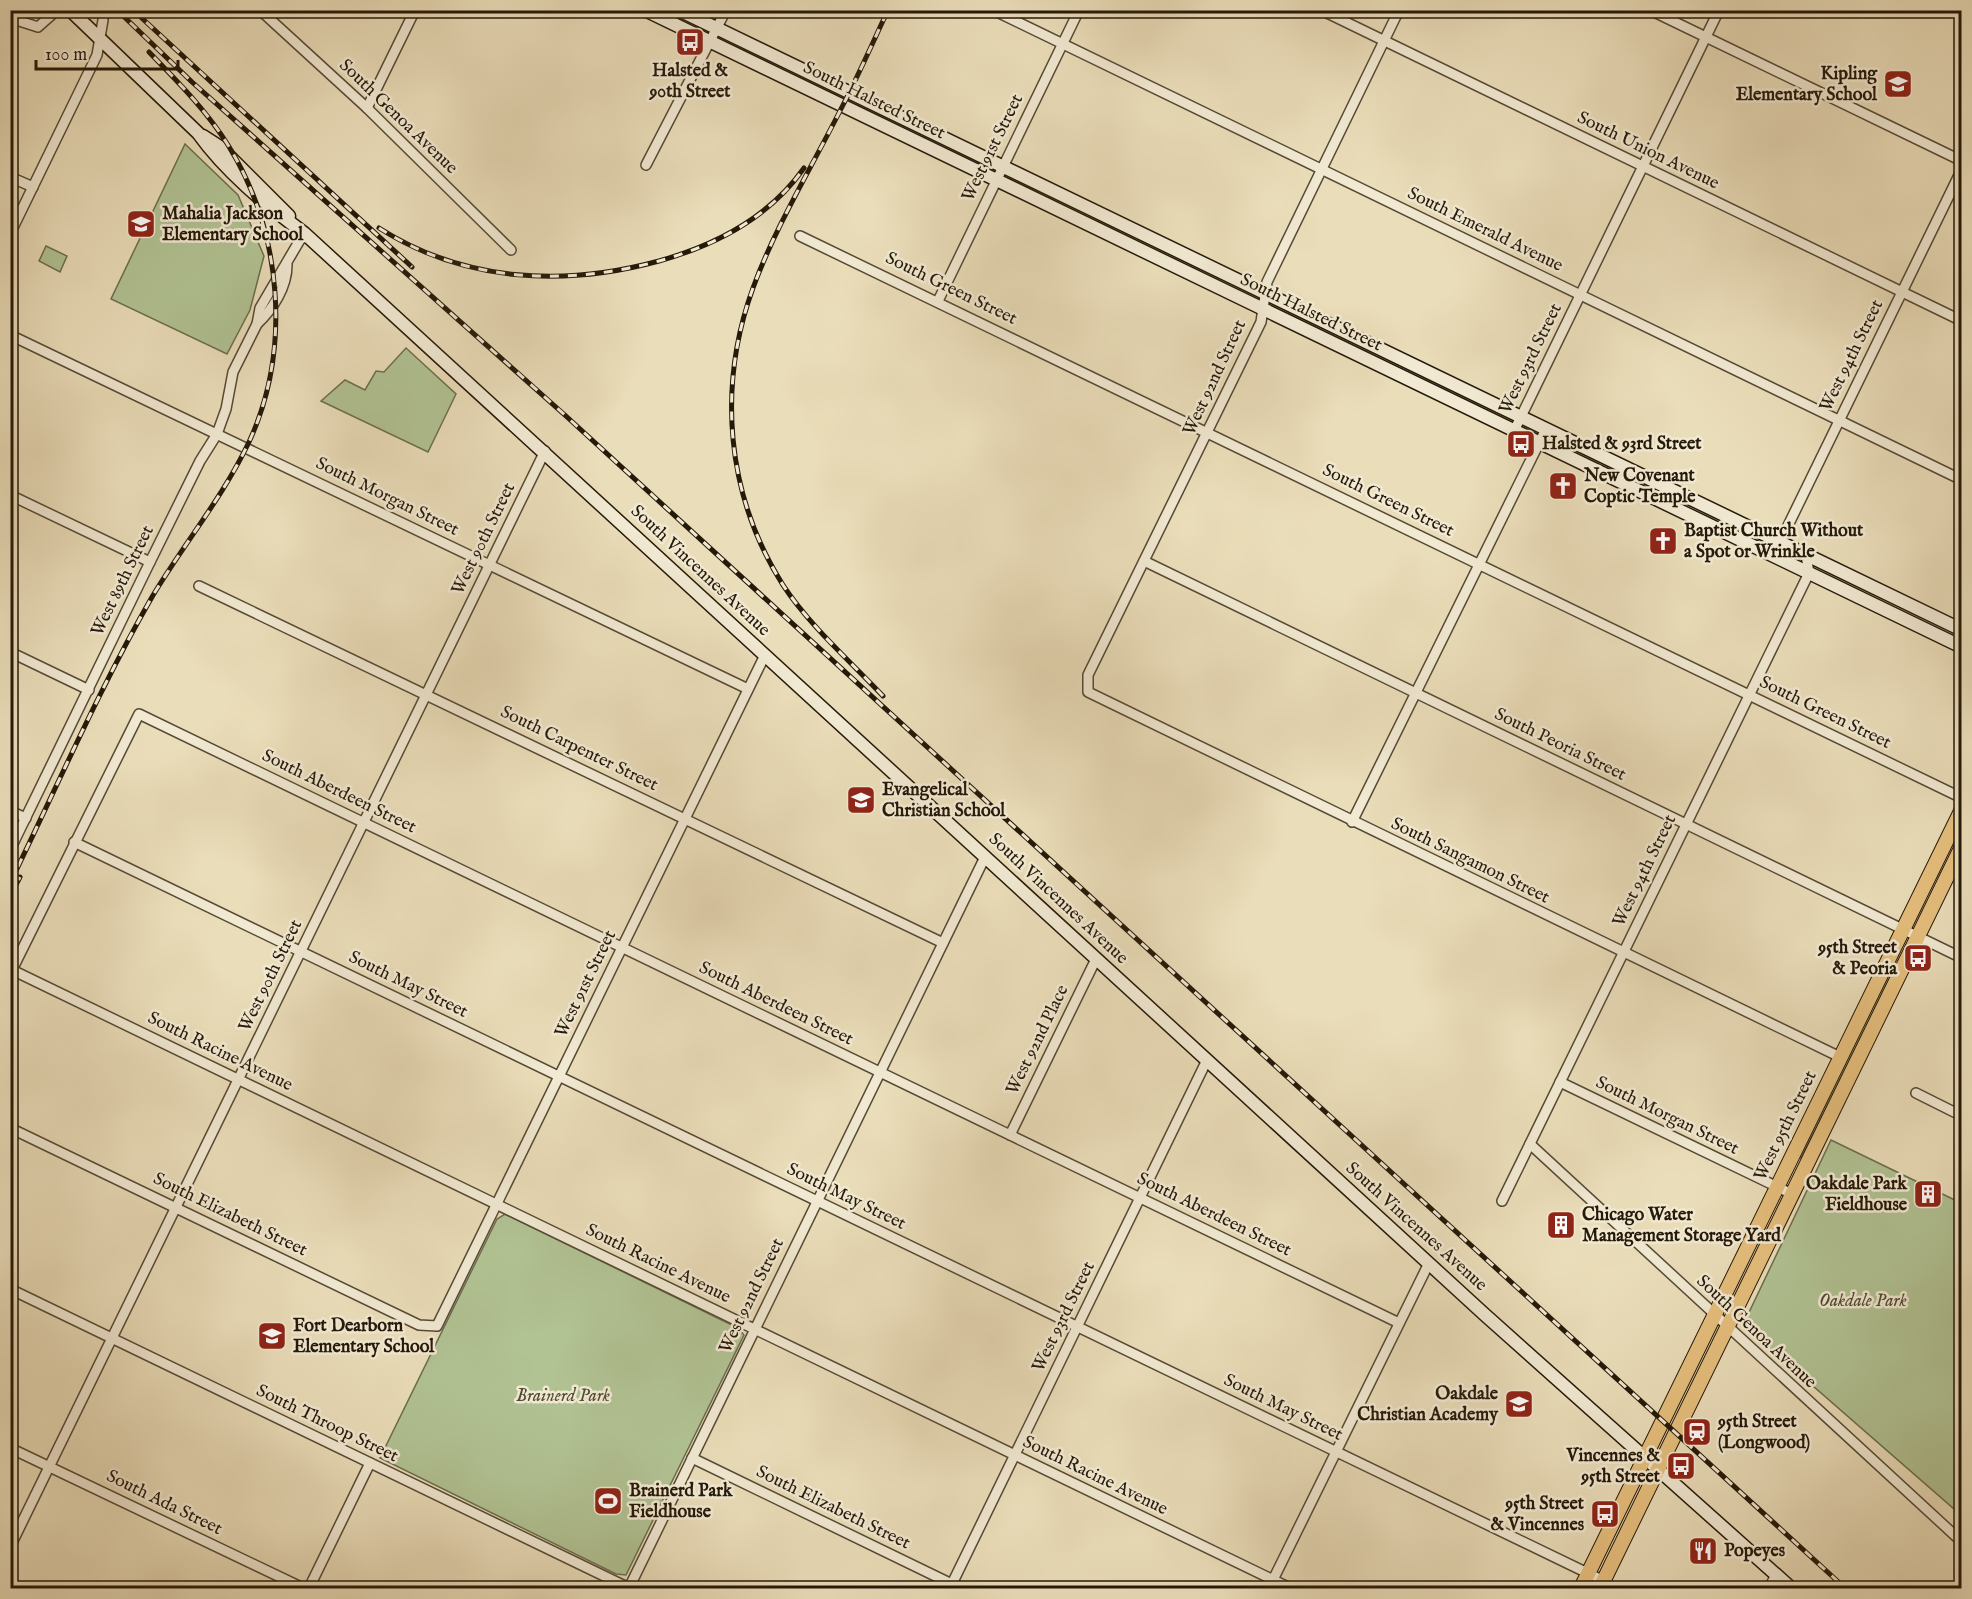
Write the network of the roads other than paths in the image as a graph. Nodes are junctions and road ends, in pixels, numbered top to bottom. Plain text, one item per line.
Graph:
1 (57, 10) edge
2 (70, 10) edge
3 (260, 10) edge
4 (415, 10) edge
5 (645, 10) edge
6 (679, 10) edge
7 (726, 10) edge
8 (993, 10) edge
9 (1079, 10) edge
10 (1321, 10) edge
11 (1399, 10) edge
12 (1650, 10) edge
13 (1719, 10) edge
14 (100, 17) tunnel mouth
15 (10, 18) edge
16 (717, 28) junction
17 (99, 37) junction
18 (1706, 37) junction
19 (1384, 41) junction
20 (710, 42) junction
21 (1063, 44) junction
22 (367, 108) junction
23 (1962, 161) edge
24 (646, 165) dead end
25 (1003, 167) junction
26 (1643, 167) junction
27 (1322, 169) junction
28 (1962, 169) edge
29 (10, 177) edge
30 (996, 180) junction
31 (33, 187) junction
32 (304, 232) junction
33 (10, 234) edge
34 (800, 236) dead end
35 (511, 250) dead end
36 (1902, 292) junction
37 (1265, 294) junction
38 (1581, 295) junction
39 (938, 300) junction
40 (1263, 309) junction
41 (1962, 321) edge
42 (10, 335) edge
43 (1521, 417) junction
44 (1839, 421) junction
45 (1546, 429) junction
46 (1514, 431) junction
47 (1208, 433) junction
48 (217, 434) junction
49 (1539, 443) junction
50 (545, 451) junction
51 (1962, 480) edge
52 (10, 495) edge
53 (1780, 542) junction
54 (1768, 553) junction
55 (1806, 555) junction
56 (1144, 561) junction
57 (150, 562) junction
58 (1479, 564) junction
59 (489, 565) junction
60 (1809, 573) junction
61 (199, 585) dead end
62 (1962, 630) edge
63 (1962, 647) edge
64 (10, 652) edge
65 (765, 655) junction
66 (748, 689) junction
67 (88, 690) junction
68 (1088, 692) joint
69 (1416, 693) junction
70 (426, 694) junction
71 (1749, 695) junction
72 (1962, 798) edge
73 (1962, 808) edge
74 (10, 811) edge
75 (26, 818) junction
76 (685, 818) junction
77 (1352, 822) junction
78 (364, 823) junction
79 (1686, 824) junction
80 (74, 842) junction
81 (1962, 846) edge
82 (10, 850) edge
83 (985, 857) junction
84 (1903, 929) junction
85 (1918, 937) junction
86 (943, 943) junction
87 (622, 948) junction
88 (301, 951) junction
89 (1623, 953) junction
90 (1962, 958) edge
91 (1096, 959) junction
92 (11, 969) edge
93 (1840, 1058) junction
94 (1207, 1060) junction
95 (880, 1072) junction
96 (559, 1077) junction
97 (238, 1079) junction
98 (1560, 1082) junction
99 (1916, 1093) dead end
100 (1962, 1116) edge
101 (10, 1128) edge
102 (1010, 1135) junction
103 (1530, 1144) junction
104 (1776, 1186) junction
105 (1792, 1194) junction
106 (1140, 1198) junction
107 (817, 1201) junction
108 (1502, 1201) dead end
109 (497, 1204) junction
110 (176, 1208) junction
111 (1429, 1263) junction
112 (10, 1289) edge
113 (1714, 1315) junction
114 (1399, 1323) junction
115 (437, 1326) joint
116 (1077, 1327) junction
117 (1727, 1327) junction
118 (755, 1329) junction
119 (112, 1338) junction
120 (10, 1448) edge
121 (1336, 1452) junction
122 (1015, 1455) junction
123 (692, 1458) junction
124 (1643, 1459) junction
125 (370, 1463) junction
126 (50, 1467) junction
127 (1657, 1471) junction
128 (1962, 1542) edge
129 (10, 1547) edge
130 (1588, 1574) junction
131 (1776, 1575) junction
132 (1271, 1584) edge
133 (1602, 1585) edge
134 (954, 1587) edge
135 (303, 1588) edge
136 (309, 1588) edge
137 (629, 1588) edge
138 (1290, 1588) edge
139 (1581, 1588) edge
140 (1769, 1588) edge
141 (1791, 1588) edge

1 - 15 street
2 - 17 main road, South Vincennes Avenue
3 - 22 street, South Genoa Avenue
4 - 22 street
5 - 20 main road, South Halsted Street
6 - 16 main road, South Halsted Street
7 - 16 street
8 - 21 street, South Emerald Avenue
9 - 21 street, West 91st Street
10 - 19 street, South Union Avenue
11 - 19 street, West 92nd Street
12 - 18 street
13 - 18 street, West 93rd Street
14 - 17 street
16 - 20 street
16 - 25 main road, South Halsted Street
17 - 31 street
17 - 32 main road, South Vincennes Avenue
18 - 23 street
18 - 26 street, West 93rd Street
19 - 26 street, South Union Avenue
19 - 27 street, West 92nd Street
20 - 24 street
20 - 30 main road, South Halsted Street
21 - 25 street, West 91st Street
21 - 27 street, South Emerald Avenue
22 - 35 street, South Genoa Avenue
25 - 30 street, West 91st Street
25 - 37 main road, South Halsted Street
26 - 36 street, South Union Avenue
26 - 38 street, West 93rd Street
27 - 37 street, West 92nd Street
27 - 38 street, South Emerald Avenue
28 - 36 street, West 94th Street
29 - 31 street
30 - 39 street, West 91st Street
30 - 40 main road, South Halsted Street
31 - 33 street
32 - 48 street, West 89th Street
32 - 50 main road, South Vincennes Avenue
34 - 39 street, South Green Street
36 - 41 street, South Union Avenue
36 - 44 street, West 94th Street
37 - 40 street, West 92nd Street
37 - 43 main road, South Halsted Street
38 - 43 street, West 93rd Street
38 - 44 street, South Emerald Avenue
39 - 47 street, South Green Street
40 - 46 main road, South Halsted Street
40 - 47 street, West 92nd Street
42 - 48 street, South Morgan Street
43 - 45 main road, South Halsted Street
43 - 46 street, West 93rd Street
44 - 51 street, South Emerald Avenue
44 - 53 street, West 94th Street
45 - 49 street
45 - 53 main road, South Halsted Street
46 - 49 main road, South Halsted Street
47 - 56 street, West 92nd Street
47 - 58 street, South Green Street
48 - 57 street, West 89th Street
48 - 59 street, South Morgan Street
49 - 54 main road, South Halsted Street
49 - 58 street
50 - 59 street, West 90th Street
50 - 65 main road, South Vincennes Avenue
52 - 57 street
53 - 54 street, West 94th Street
53 - 55 main road, South Halsted Street
54 - 60 main road, South Halsted Street
55 - 60 street
55 - 62 main road, South Halsted Street
56 - 68 street, West 92nd Street
56 - 69 street, South Peoria Street
57 - 67 street, West 89th Street
58 - 69 street
58 - 71 street, South Green Street
59 - 66 street, South Morgan Street
59 - 70 street, West 90th Street
60 - 63 main road, South Halsted Street
60 - 71 street, West 94th Street
61 - 70 street, South Carpenter Street
64 - 67 street
65 - 66 street, West 91st Street
65 - 83 main road, South Vincennes Avenue
66 - 76 street, West 91st Street
67 - 75 street, West 89th Street
68 - 77 street, South Sangamon Street
69 - 77 street
69 - 79 street, South Peoria Street
70 - 76 street, South Carpenter Street
70 - 78 street, West 90th Street
71 - 72 street, South Green Street
71 - 79 street, West 94th Street
73 - 84 main road, West 95th Street
74 - 75 street
75 - 82 street, West 89th Street
76 - 86 street, South Carpenter Street
76 - 87 street, West 91st Street
77 - 89 street, South Sangamon Street
78 - 80 street, South Aberdeen Street
78 - 87 street, South Aberdeen Street
78 - 88 street, West 90th Street
79 - 84 street, South Peoria Street
79 - 89 street, West 94th Street
80 - 88 street, South May Street
80 - 92 street
81 - 85 main road, West 95th Street
83 - 86 street, West 92nd Street
83 - 91 main road, South Vincennes Avenue
84 - 85 street, South Peoria Street
84 - 93 main road, West 95th Street
85 - 90 street, South Peoria Street
85 - 105 main road, West 95th Street
86 - 95 street, West 92nd Street
87 - 95 street, South Aberdeen Street
87 - 96 street, West 91st Street
88 - 96 street, South May Street
88 - 97 street, West 90th Street
89 - 93 street, South Sangamon Street
89 - 98 street, West 94th Street
91 - 94 main road, South Vincennes Avenue
91 - 102 street, West 92nd Place
92 - 97 street, South Racine Avenue
93 - 104 main road, West 95th Street
94 - 106 street, West 93rd Street
94 - 111 main road, South Vincennes Avenue
95 - 102 street, South Aberdeen Street
95 - 107 street, West 92nd Street
96 - 107 street, South May Street
96 - 109 street, West 91st Street
97 - 109 street, South Racine Avenue
97 - 110 street, West 90th Street
98 - 103 street, West 94th Street
98 - 104 street, South Morgan Street
99 - 100 street
101 - 110 street, South Elizabeth Street
102 - 106 street, South Aberdeen Street
103 - 108 street, West 94th Street
103 - 113 street, South Genoa Avenue
104 - 105 street, South Morgan Street
104 - 113 main road, West 95th Street
105 - 117 main road, West 95th Street
106 - 114 street, South Aberdeen Street
106 - 116 street, West 93rd Street
107 - 116 street, South May Street
107 - 118 street, West 92nd Street
109 - 115 street, West 91st Street
109 - 118 street, South Racine Avenue
110 - 115 street, South Elizabeth Street
110 - 119 street, West 90th Street
111 - 114 street
111 - 124 main road, South Vincennes Avenue
112 - 119 street, South Throop Street
113 - 117 street, South Genoa Avenue
113 - 124 main road, West 95th Street
114 - 121 street
116 - 121 street, South May Street
116 - 122 street, West 93rd Street
117 - 127 main road, West 95th Street
117 - 128 street, South Genoa Avenue
118 - 122 street, South Racine Avenue
118 - 123 street, West 92nd Street
119 - 125 street, South Throop Street
119 - 126 street, West 90th Street
120 - 126 street, South Ada Street
121 - 130 street, South May Street
121 - 132 street
122 - 132 street, South Racine Avenue
122 - 134 street, West 93rd Street
123 - 134 street, South Elizabeth Street
123 - 137 street, West 92nd Street
124 - 127 main road, South Vincennes Avenue
124 - 130 main road, West 95th Street
125 - 136 street
125 - 137 street, South Throop Street
126 - 129 street, West 90th Street
126 - 135 street, South Ada Street
127 - 131 main road, South Vincennes Avenue
127 - 133 main road, West 95th Street
130 - 133 street, South May Street
130 - 139 main road, West 95th Street
131 - 140 street
131 - 141 main road, South Vincennes Avenue
132 - 138 street, South Racine Avenue

